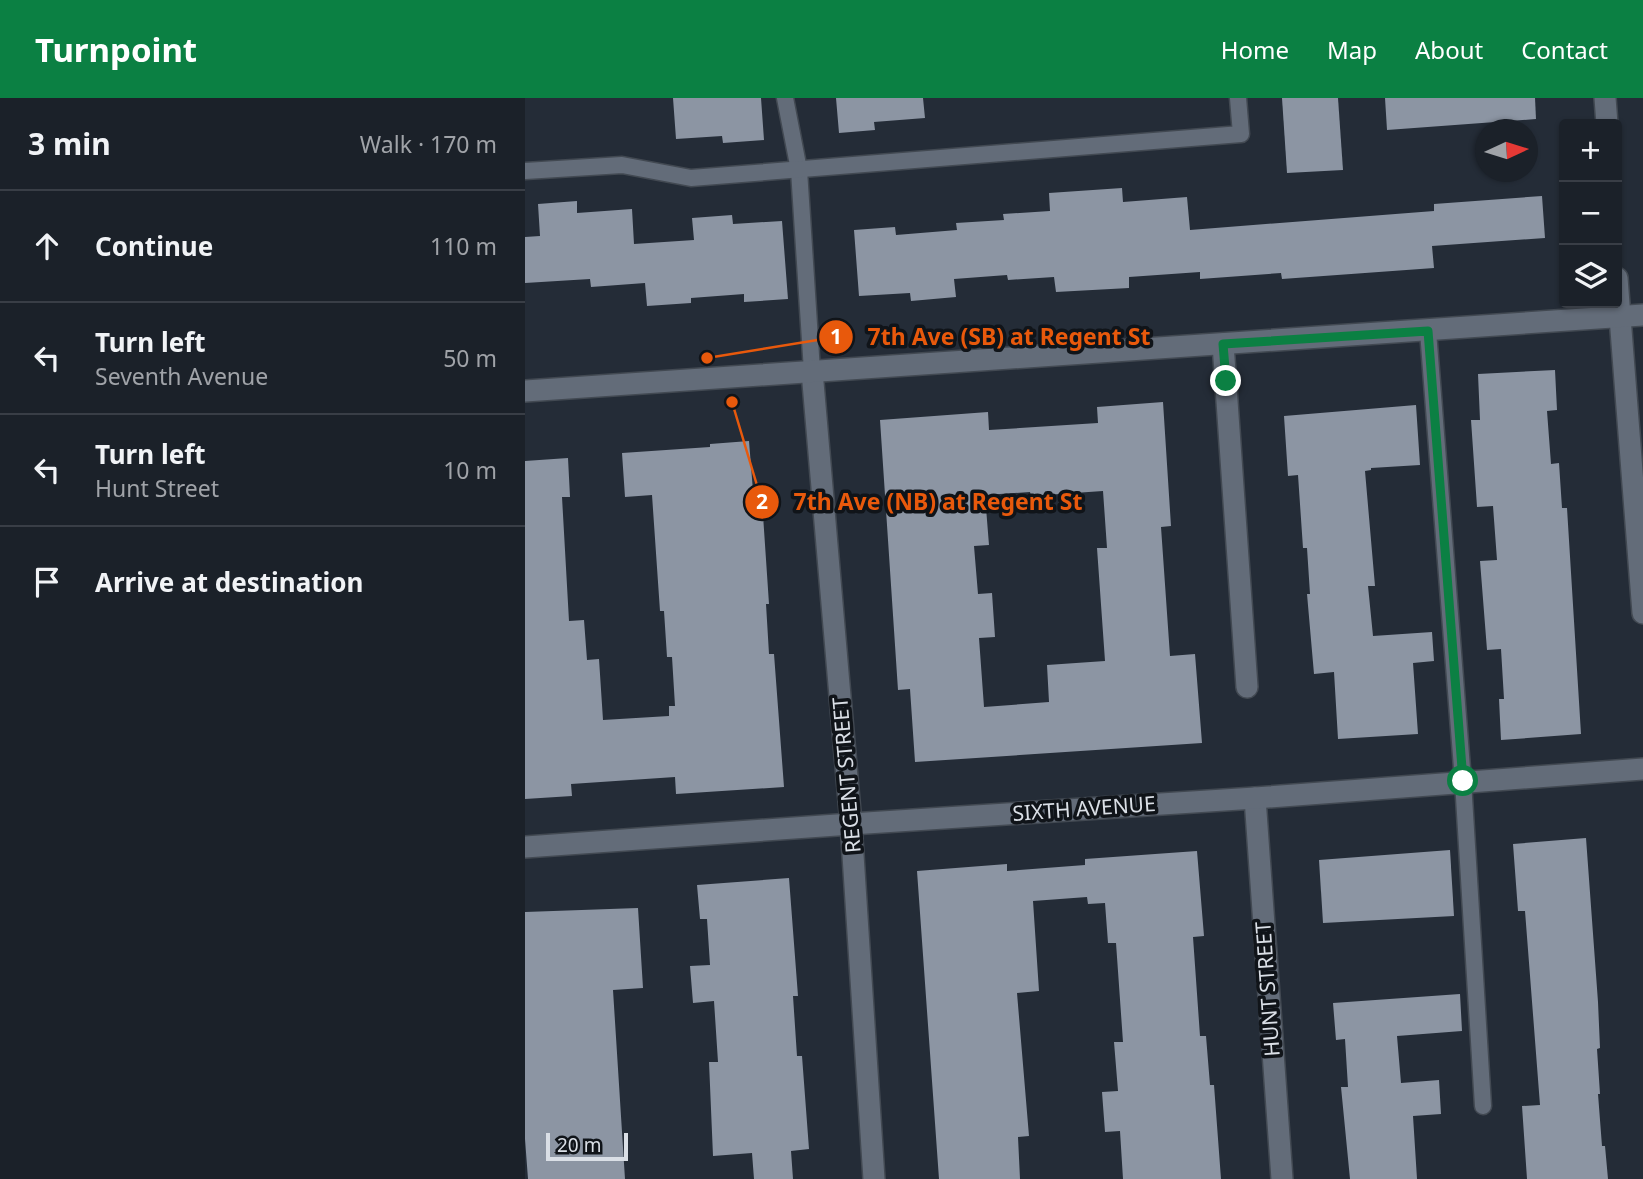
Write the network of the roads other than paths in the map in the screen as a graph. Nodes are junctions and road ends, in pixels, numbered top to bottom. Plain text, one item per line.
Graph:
1 (785, 98) edge
2 (1238, 98) edge
3 (1605, 98) edge
4 (1607, 119) edge
5 (799, 170) junction
6 (525, 171) edge
7 (1619, 308) edge
8 (1643, 315) edge
9 (1620, 317) junction
10 (1428, 331) junction
11 (1223, 344) junction
12 (812, 372) junction
13 (525, 391) edge
14 (1643, 612) edge
15 (1247, 687) dead end
16 (1643, 769) edge
17 (1463, 781) junction
18 (1255, 799) junction
19 (851, 824) junction
20 (525, 848) edge
21 (1483, 1107) dead end
22 (874, 1179) edge
23 (1282, 1179) edge

1 - 5 lane
2 - 5 lane
3 - 4 street
5 - 6 lane
5 - 12 lane
7 - 9 street
8 - 9 street
9 - 10 street
9 - 14 street
10 - 11 street
10 - 17 lane
11 - 12 street
11 - 15 street
12 - 13 street
12 - 19 street, REGENT STREET
16 - 17 street, SIXTH AVENUE
17 - 18 street, SIXTH AVENUE
17 - 21 lane
18 - 19 street, SIXTH AVENUE
18 - 23 street, HUNT STREET
19 - 20 street, SIXTH AVENUE
19 - 22 street, REGENT STREET

